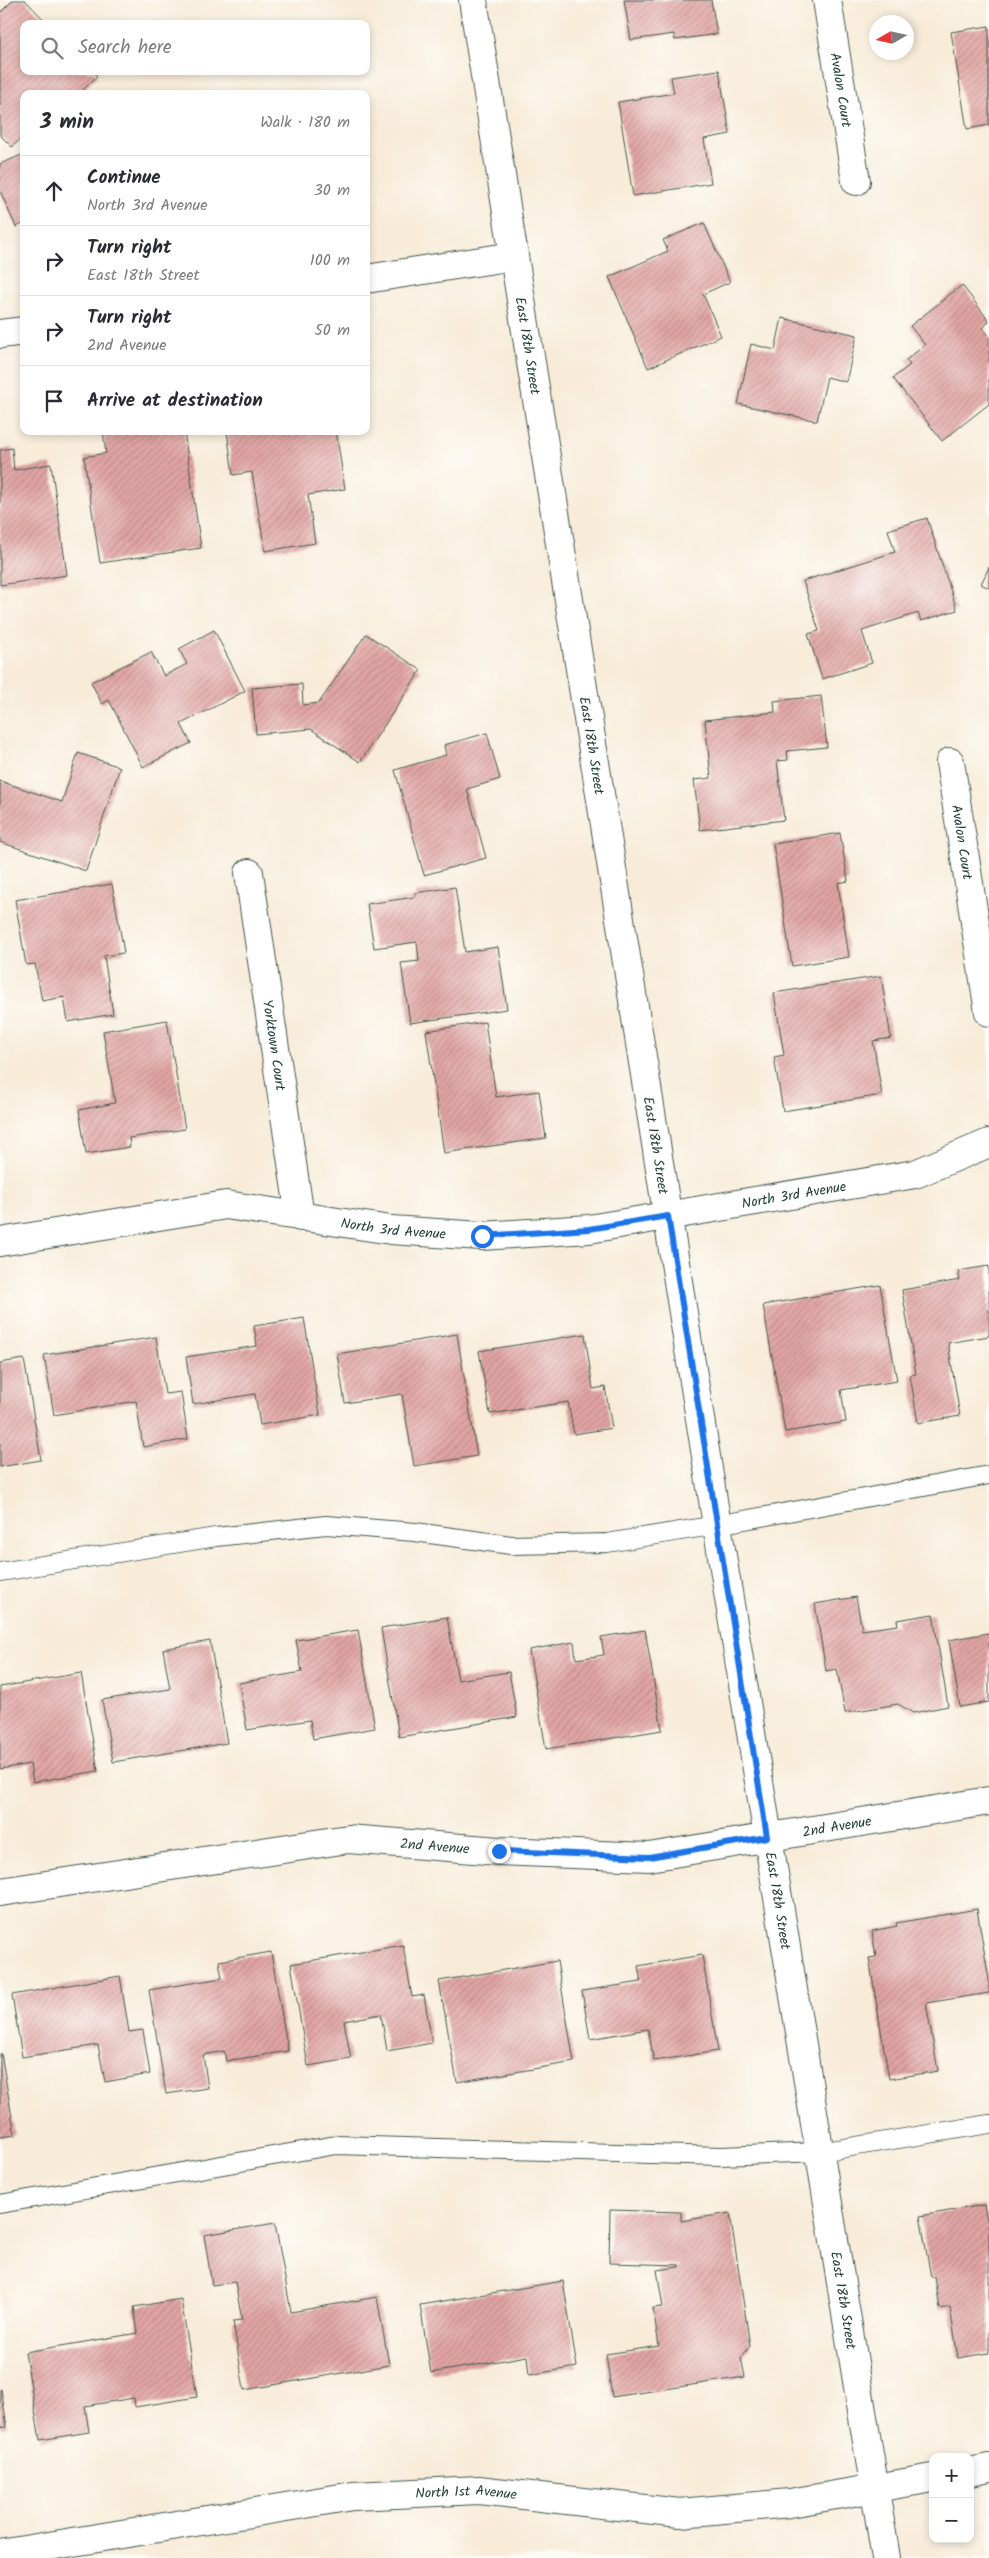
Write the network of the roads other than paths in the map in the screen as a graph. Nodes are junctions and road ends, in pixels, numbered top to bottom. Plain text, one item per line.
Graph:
1 (473, 0) edge
2 (827, 0) edge
3 (856, 180) dead end
4 (514, 256) junction
5 (370, 277) edge
6 (20, 332) edge
7 (0, 334) edge
8 (950, 762) dead end
9 (249, 874) dead end
10 (989, 1012) edge
11 (989, 1143) edge
12 (668, 1216) junction
13 (300, 1217) junction
14 (0, 1242) edge
15 (989, 1475) edge
16 (717, 1525) junction
17 (0, 1572) edge
18 (989, 1801) edge
19 (767, 1837) junction
20 (0, 1892) edge
21 (989, 2124) edge
22 (820, 2152) junction
23 (0, 2204) edge
24 (989, 2468) edge
25 (974, 2471) edge
26 (929, 2479) edge
27 (875, 2489) junction
28 (0, 2554) edge
29 (886, 2558) edge

1 - 4 street, East 18th Street
2 - 3 street, Avalon Court
4 - 5 street
4 - 12 street, East 18th Street
6 - 7 street
8 - 10 street, Avalon Court
9 - 13 street, Yorktown Court
11 - 12 street, North 3rd Avenue
12 - 13 street, North 3rd Avenue
12 - 16 street, East 18th Street
13 - 14 street, North 3rd Avenue
15 - 16 lane
16 - 17 lane
16 - 19 street, East 18th Street
18 - 19 street, 2nd Avenue
19 - 20 street, 2nd Avenue
19 - 22 street, East 18th Street
21 - 22 lane
22 - 23 lane
22 - 27 street, East 18th Street
24 - 25 street
26 - 27 street, North 1st Avenue
27 - 28 street, North 1st Avenue
27 - 29 street, East 18th Street

